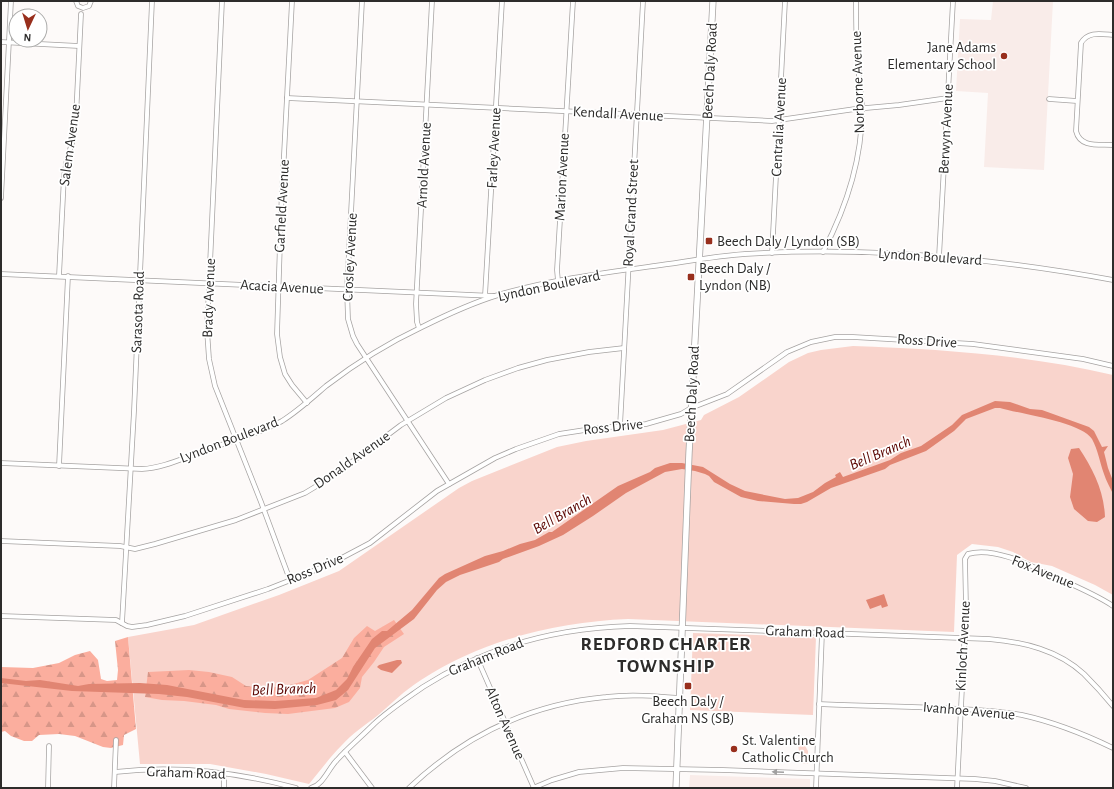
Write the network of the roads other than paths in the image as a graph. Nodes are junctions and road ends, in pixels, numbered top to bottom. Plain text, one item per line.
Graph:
1 (76, 1) edge
2 (91, 1) edge
3 (152, 1) edge
4 (222, 1) edge
5 (292, 1) edge
6 (362, 1) edge
7 (432, 1) edge
8 (502, 1) edge
9 (573, 1) edge
10 (643, 1) edge
11 (713, 1) edge
12 (785, 1) edge
13 (856, 1) edge
14 (953, 1) edge
15 (81, 14) dead end
16 (1113, 35) edge
17 (1, 42) edge
18 (8, 43) joint
19 (48, 45) edge
20 (79, 46) junction
21 (287, 98) junction
22 (948, 98) junction
23 (1049, 99) dead end
24 (357, 101) junction
25 (1077, 101) junction
26 (427, 104) junction
27 (496, 108) junction
28 (862, 109) junction
29 (566, 111) junction
30 (636, 115) junction
31 (708, 118) junction
32 (779, 121) junction
33 (1113, 145) edge
34 (1, 198) edge
35 (823, 252) junction
36 (772, 253) junction
37 (940, 257) junction
38 (700, 260) junction
39 (628, 270) junction
40 (1, 274) edge
41 (59, 276) junction
42 (68, 276) junction
43 (140, 279) junction
44 (1113, 280) edge
45 (558, 281) junction
46 (209, 283) junction
47 (278, 286) junction
48 (347, 290) junction
49 (416, 292) junction
50 (485, 296) junction
51 (496, 296) junction
52 (419, 328) junction
53 (624, 348) junction
54 (366, 358) junction
55 (1113, 366) edge
56 (307, 403) junction
57 (691, 408) junction
58 (408, 421) junction
59 (620, 426) junction
60 (236, 439) junction
61 (1, 463) edge
62 (59, 466) junction
63 (130, 468) junction
64 (449, 484) junction
65 (263, 509) junction
66 (1, 541) edge
67 (126, 547) junction
68 (968, 554) joint
69 (290, 580) junction
70 (1113, 606) edge
71 (1, 616) edge
72 (122, 623) junction
73 (682, 628) junction
74 (822, 633) junction
75 (964, 638) junction
76 (477, 658) junction
77 (679, 698) junction
78 (819, 704) junction
79 (1113, 706) edge
80 (961, 709) junction
81 (505, 723) junction
82 (116, 740) dead end
83 (49, 746) dead end
84 (1113, 748) edge
85 (345, 752) junction
86 (676, 768) junction
87 (115, 772) junction
88 (224, 773) junction
89 (817, 773) junction
90 (957, 778) junction
91 (48, 788) edge
92 (114, 788) edge
93 (224, 788) edge
94 (296, 788) edge
95 (310, 788) edge
96 (372, 788) edge
97 (409, 788) edge
98 (534, 788) edge
99 (676, 788) edge
100 (816, 788) edge
101 (957, 788) edge
102 (1026, 788) edge

1 - 2 street
3 - 43 street, Sarasota Road
4 - 46 street, Brady Avenue
5 - 21 street, Garfield Avenue
6 - 24 street, Crosley Avenue
7 - 26 street, Arnold Avenue
8 - 27 street, Farley Avenue
9 - 29 street, Marion Avenue
10 - 30 street, Royal Grand Street
11 - 31 main road, Beech Daly Road
12 - 32 street, Centralia Avenue
13 - 28 street, Norborne Avenue
14 - 22 street, Berwyn Avenue
15 - 20 street, Salem Avenue
16 - 25 street
17 - 18 street
18 - 34 street
19 - 20 street
20 - 41 street, Salem Avenue
21 - 24 street, Kendall Avenue
21 - 47 street, Garfield Avenue
22 - 28 street, Kendall Avenue
22 - 37 street, Berwyn Avenue
23 - 25 street
24 - 26 street, Kendall Avenue
24 - 48 street, Crosley Avenue
25 - 33 street
26 - 27 street, Kendall Avenue
26 - 49 street, Arnold Avenue
27 - 29 street, Kendall Avenue
27 - 50 street, Farley Avenue
28 - 32 street, Kendall Avenue
28 - 35 street, Norborne Avenue
29 - 30 street, Kendall Avenue
29 - 45 street, Marion Avenue
30 - 31 street, Kendall Avenue
30 - 39 street, Royal Grand Street
31 - 32 street, Kendall Avenue
31 - 38 main road, Beech Daly Road
32 - 36 street, Centralia Avenue
35 - 36 street, Lyndon Boulevard
35 - 37 street, Lyndon Boulevard
36 - 38 street, Lyndon Boulevard
37 - 44 street, Lyndon Boulevard
38 - 39 street, Lyndon Boulevard
38 - 57 main road, Beech Daly Road
39 - 45 street, Lyndon Boulevard
39 - 53 street, Royal Grand Street
40 - 41 street
41 - 42 street, Acacia Avenue
42 - 43 street, Acacia Avenue
42 - 62 street
43 - 46 street, Acacia Avenue
43 - 63 street, Sarasota Road
45 - 51 street, Lyndon Boulevard
46 - 47 street, Acacia Avenue
46 - 60 street, Brady Avenue
47 - 48 street, Acacia Avenue
47 - 56 street, Garfield Avenue
48 - 49 street, Acacia Avenue
48 - 54 street, Crosley Avenue
49 - 50 street, Acacia Avenue
49 - 52 street, Arnold Avenue
50 - 51 street, Acacia Avenue
51 - 52 street, Lyndon Boulevard
52 - 54 street, Lyndon Boulevard
53 - 58 street, Donald Avenue
53 - 59 street, Royal Grand Street
54 - 56 street, Lyndon Boulevard
54 - 58 street, Crosley Avenue
55 - 57 street, Ross Drive
56 - 60 street, Lyndon Boulevard
57 - 59 street, Ross Drive
57 - 73 main road, Beech Daly Road
58 - 64 street, Crosley Avenue
58 - 65 street, Donald Avenue
59 - 64 street, Ross Drive
60 - 63 street, Lyndon Boulevard
60 - 65 street, Brady Avenue
61 - 62 street, Lyndon Boulevard
62 - 63 street, Lyndon Boulevard
63 - 67 street, Sarasota Road
64 - 69 street, Ross Drive
65 - 67 street, Donald Avenue
65 - 69 street, Brady Avenue
66 - 67 street, Donald Avenue
67 - 72 street, Sarasota Road
68 - 70 street, Fox Avenue
68 - 75 street, Kinloch Avenue
69 - 72 street, Ross Drive
71 - 72 street
73 - 74 street, Graham Road
73 - 76 street, Graham Road
73 - 77 main road, Beech Daly Road
74 - 75 street, Graham Road
74 - 78 street
75 - 79 street, Graham Road
75 - 80 street, Kinloch Avenue
76 - 81 street, Alton Avenue
76 - 85 street, Graham Road
77 - 81 street
77 - 86 main road, Beech Daly Road
78 - 80 street, Ivanhoe Avenue
78 - 89 street
80 - 84 street, Ivanhoe Avenue
80 - 90 street, Kinloch Avenue
81 - 97 street
81 - 98 street, Alton Avenue
82 - 87 street
83 - 91 street
85 - 95 street, Graham Road
85 - 96 street
89 -> 86 street
86 - 98 street
86 - 99 main road, Beech Daly Road
87 - 88 street, Graham Road
87 - 92 street
88 - 93 street
88 - 94 street, Graham Road
89 - 90 street
89 - 100 street
90 - 101 street, Kinloch Avenue
90 - 102 street

